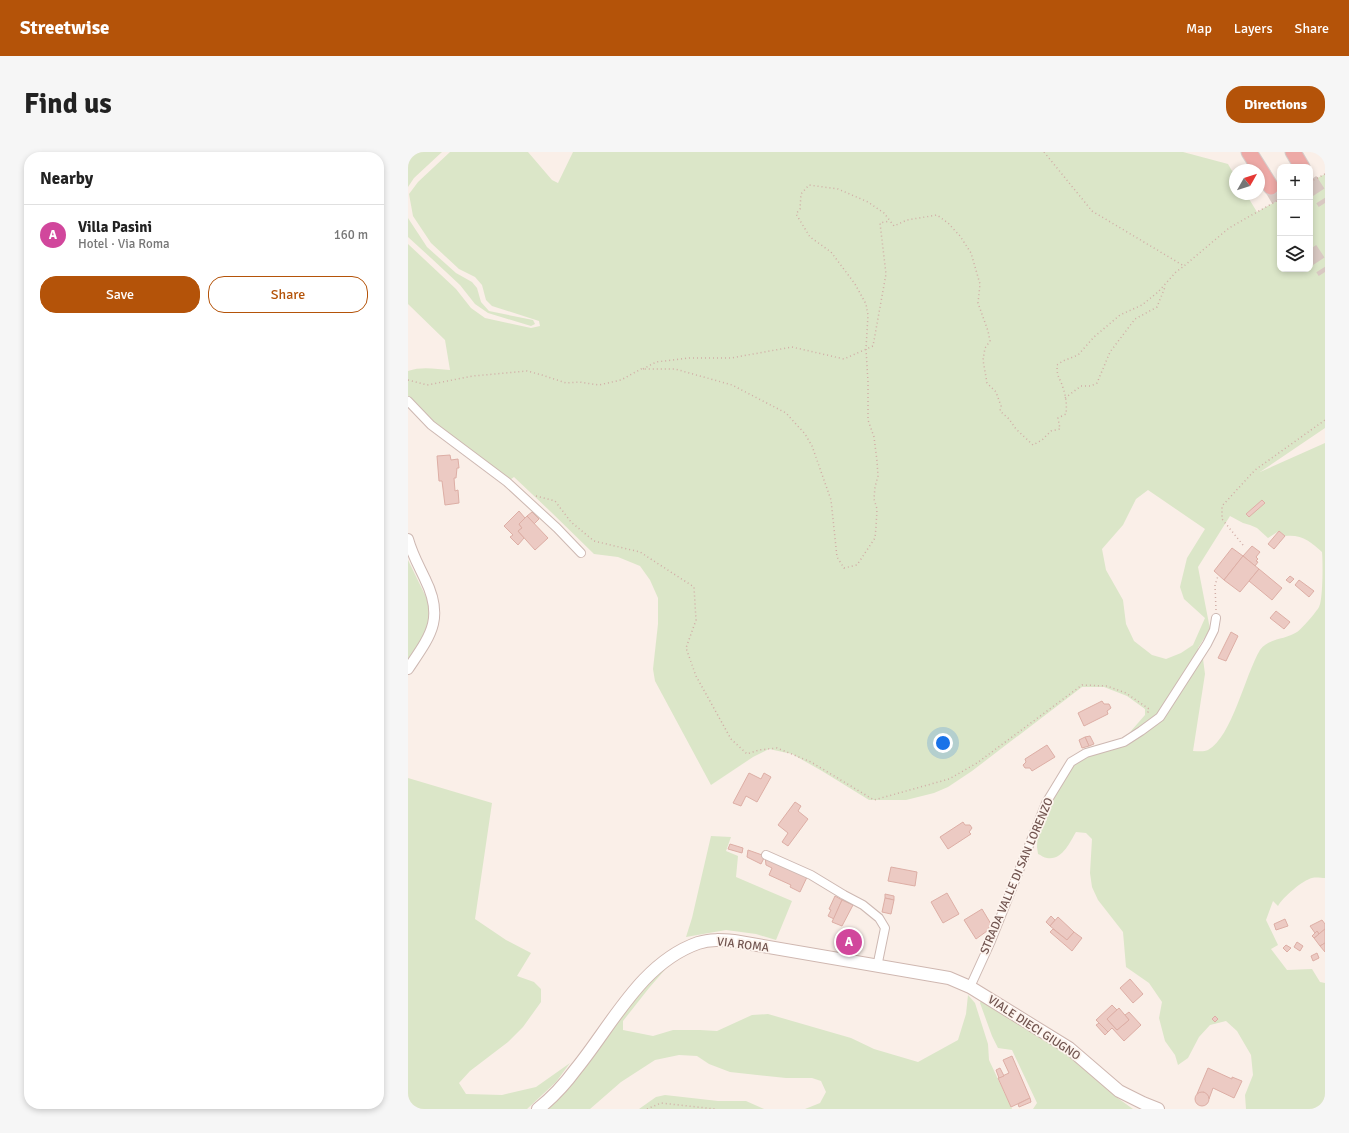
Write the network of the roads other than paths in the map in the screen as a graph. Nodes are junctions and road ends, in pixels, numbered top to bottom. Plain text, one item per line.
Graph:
1 (1249, 152) edge
2 (1292, 152) edge
3 (1300, 164) edge
4 (1275, 193) tunnel mouth
5 (408, 401) edge
6 (408, 539) edge
7 (581, 553) dead end
8 (1216, 618) road end
9 (408, 669) edge
10 (766, 855) dead end
11 (877, 967) junction
12 (970, 987) junction
13 (538, 1109) edge
14 (1158, 1109) edge

1 - 4 highway
2 - 3 highway
5 - 7 street
6 - 9 street
8 - 12 street, STRADA VALLE DI SAN LORENZO
10 - 11 street
11 - 12 main road, VIA ROMA
11 - 13 main road, VIA ROMA
12 - 14 main road, VIALE DIECI GIUGNO

